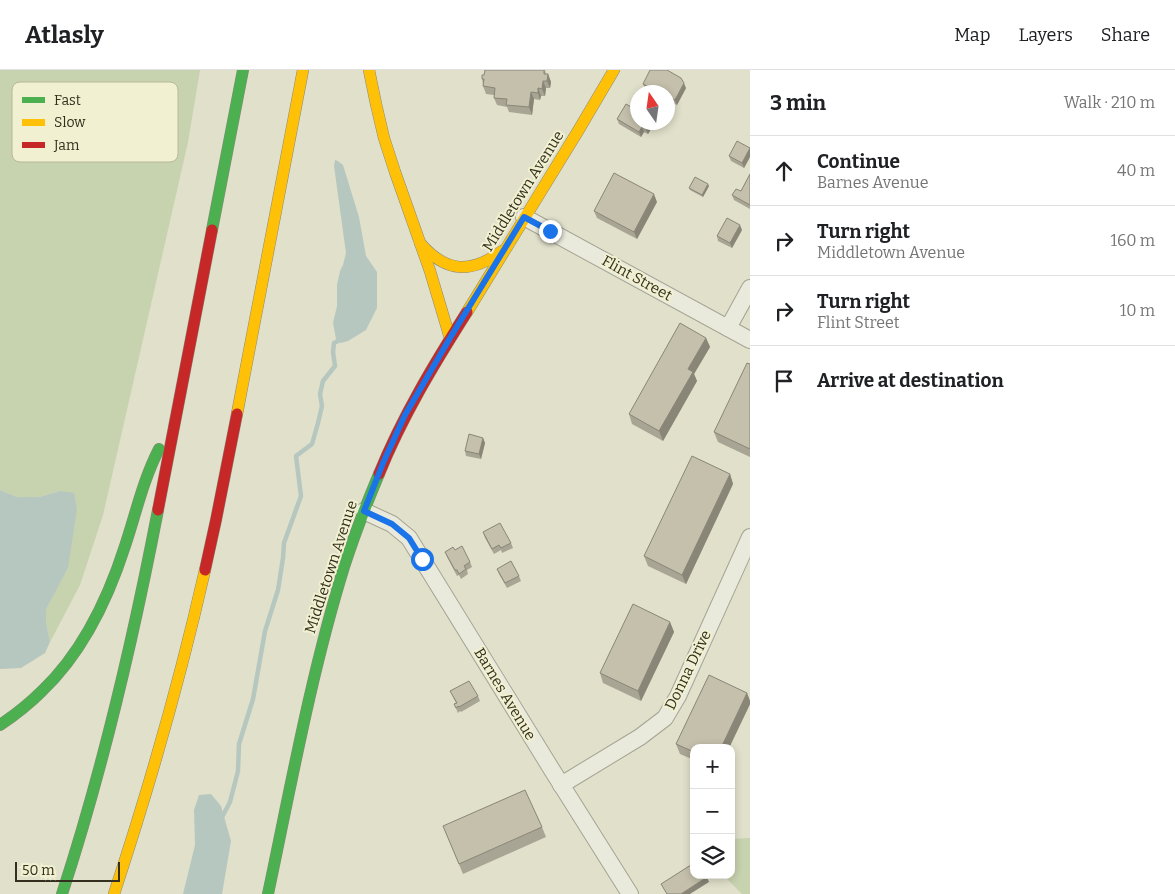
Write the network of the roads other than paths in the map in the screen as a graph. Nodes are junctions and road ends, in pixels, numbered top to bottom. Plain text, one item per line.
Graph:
1 (243, 70) edge
2 (303, 70) edge
3 (369, 70) edge
4 (614, 70) edge
5 (524, 217) junction
6 (419, 242) junction
7 (502, 251) junction
8 (750, 288) edge
9 (728, 328) junction
10 (450, 338) junction
11 (750, 340) edge
12 (174, 424) junction
13 (364, 511) junction
14 (750, 537) edge
15 (0, 726) edge
16 (561, 785) junction
17 (62, 894) edge
18 (114, 894) edge
19 (268, 894) edge
20 (630, 894) edge

1 - 12 main road
2 - 18 main road
3 - 6 main road
4 - 5 main road, Middletown Avenue
5 - 7 main road, Middletown Avenue
5 - 9 street, Flint Street
6 - 7 main road
6 - 10 main road
7 - 10 main road, Middletown Avenue
8 - 9 street
9 - 11 street, Flint Street
10 - 13 main road, Middletown Avenue
12 - 15 main road
12 - 17 main road
13 - 16 street, Barnes Avenue
13 - 19 main road, Middletown Avenue
14 - 16 street, Donna Drive
16 - 20 street, Barnes Avenue

